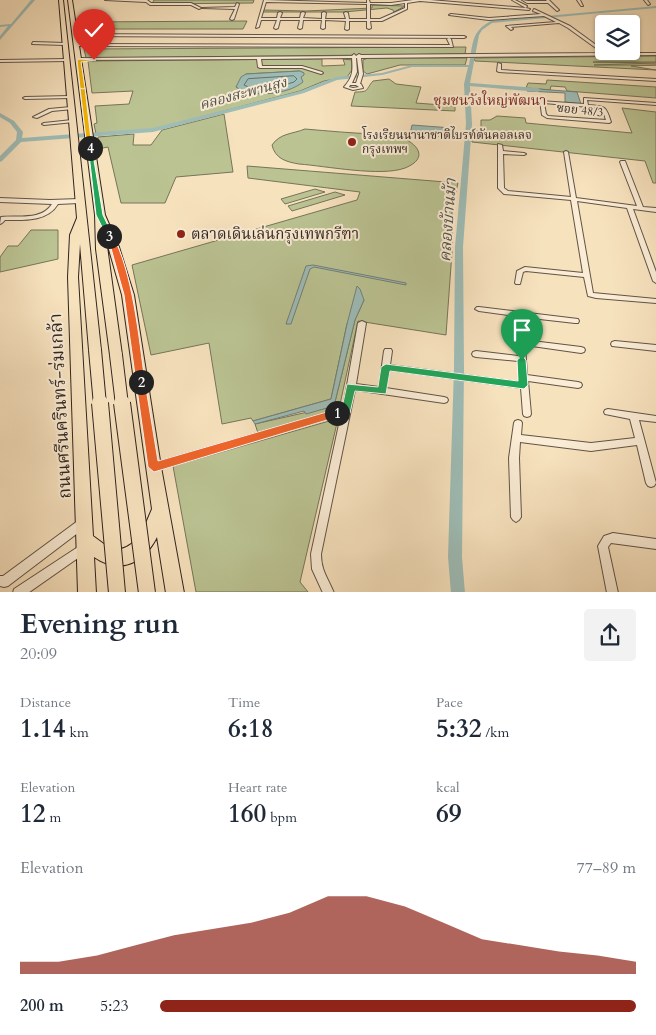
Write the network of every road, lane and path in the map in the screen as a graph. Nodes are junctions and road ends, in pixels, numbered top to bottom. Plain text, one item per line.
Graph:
1 (55, 0) edge
2 (62, 0) edge
3 (70, 0) edge
4 (77, 0) edge
5 (106, 0) edge
6 (144, 0) edge
7 (390, 0) edge
8 (419, 0) edge
9 (475, 0) edge
10 (515, 0) edge
11 (523, 0) edge
12 (578, 0) edge
13 (646, 0) edge
14 (265, 1) edge
15 (283, 1) edge
16 (305, 1) edge
17 (326, 1) edge
18 (346, 1) edge
19 (431, 1) edge
20 (548, 1) edge
21 (139, 2) edge
22 (368, 2) edge
23 (453, 2) junction
24 (114, 3) dead end
25 (406, 3) junction
26 (392, 4) junction
27 (478, 4) junction
28 (649, 4) dead end
29 (582, 5) dead end
30 (430, 7) dead end
31 (504, 7) junction
32 (200, 8) junction
33 (454, 9) dead end
34 (533, 9) junction
35 (392, 10) dead end
36 (558, 10) dead end
37 (395, 13) junction
38 (195, 15) dead end
39 (451, 15) dead end
40 (547, 15) junction
41 (74, 17) junction
42 (232, 19) dead end
43 (260, 19) junction
44 (279, 20) junction
45 (302, 20) junction
46 (324, 20) junction
47 (348, 20) junction
48 (369, 20) junction
49 (558, 21) junction
50 (64, 23) junction
51 (257, 27) dead end
52 (276, 28) dead end
53 (300, 28) dead end
54 (323, 28) dead end
55 (369, 28) dead end
56 (347, 29) dead end
57 (511, 29) dead end
58 (76, 35) junction
59 (134, 37) dead end
60 (464, 37) dead end
61 (156, 38) dead end
62 (177, 38) dead end
63 (198, 38) dead end
64 (218, 38) dead end
65 (239, 38) dead end
66 (260, 38) dead end
67 (282, 38) dead end
68 (302, 38) dead end
69 (348, 38) dead end
70 (323, 39) dead end
71 (374, 39) dead end
72 (398, 39) dead end
73 (423, 39) dead end
74 (449, 39) dead end
75 (33, 43) dead end
76 (65, 44) junction
77 (128, 45) junction
78 (150, 45) junction
79 (171, 45) junction
80 (192, 45) junction
81 (214, 45) junction
82 (595, 45) edge
83 (77, 46) junction
84 (235, 46) junction
85 (259, 46) junction
86 (280, 46) junction
87 (300, 46) junction
88 (322, 46) junction
89 (348, 46) junction
90 (374, 46) junction
91 (400, 46) junction
92 (425, 46) junction
93 (595, 53) edge
94 (595, 53) edge
95 (640, 54) edge
96 (655, 55) edge
97 (357, 56) junction
98 (464, 56) junction
99 (260, 58) junction
100 (0, 59) edge
101 (67, 59) junction
102 (79, 60) junction
103 (500, 64) dead end
104 (566, 69) dead end
105 (599, 71) dead end
106 (632, 72) dead end
107 (321, 73) dead end
108 (568, 75) junction
109 (602, 77) junction
110 (636, 79) junction
111 (656, 80) edge
112 (70, 97) junction
113 (24, 98) dead end
114 (656, 104) edge
115 (586, 106) junction
116 (71, 108) junction
117 (35, 117) dead end
118 (72, 121) junction
119 (44, 124) dead end
120 (566, 152) dead end
121 (524, 154) dead end
122 (623, 162) dead end
123 (574, 199) junction
124 (0, 200) edge
125 (80, 201) junction
126 (55, 204) junction
127 (630, 207) junction
128 (641, 208) junction
129 (656, 210) edge
130 (100, 215) junction
131 (81, 220) junction
132 (0, 222) edge
133 (586, 276) junction
134 (656, 282) edge
135 (518, 283) dead end
136 (656, 301) edge
137 (479, 308) dead end
138 (518, 314) junction
139 (575, 322) dead end
140 (362, 323) dead end
141 (520, 342) junction
142 (615, 344) dead end
143 (656, 348) edge
144 (581, 350) dead end
145 (388, 351) dead end
146 (476, 354) dead end
147 (522, 360) junction
148 (386, 367) junction
149 (523, 381) junction
150 (578, 385) dead end
151 (351, 386) junction
152 (382, 391) junction
153 (444, 400) dead end
154 (346, 410) junction
155 (608, 412) dead end
156 (527, 414) dead end
157 (634, 416) junction
158 (656, 419) edge
159 (518, 423) dead end
160 (516, 438) junction
161 (640, 441) junction
162 (154, 467) junction
163 (650, 483) dead end
164 (161, 508) junction
165 (516, 517) dead end
166 (85, 522) junction
167 (86, 544) junction
168 (656, 544) edge
169 (0, 581) edge
170 (21, 590) edge
171 (87, 592) edge
172 (117, 592) edge
173 (147, 592) edge
174 (175, 592) edge
175 (329, 592) edge
176 (613, 592) edge

1 - 50 main road, ถนนศรีนครินทร์-ร่มเกล้า
2 - 50 main road, ถนนศรีนครินทร์-ร่มเกล้า
3 - 41 main road
4 - 41 main road
5 - 21 street
5 - 24 street
6 - 21 street
6 - 32 street
7 - 26 street
8 - 19 street
8 - 25 street
9 - 27 street
10 - 34 street
11 - 20 street
12 - 29 street
13 - 28 street
14 - 15 street
14 - 43 street
15 - 16 street
15 - 44 street
16 - 17 street
16 - 45 street
17 - 18 street
17 - 46 street
18 - 22 street
18 - 47 street
19 - 23 street
19 - 30 street
20 - 36 street
22 - 26 street
22 - 48 street
23 - 27 street
23 - 33 street
25 - 26 street
25 - 37 street
27 - 31 street
27 - 31 street
31 - 34 street
32 - 38 street
32 - 42 street
34 - 40 street
35 - 37 street
37 - 48 street
39 - 40 street
40 - 49 street
41 - 58 main road
43 - 44 street
43 - 51 street
44 - 45 street
44 - 52 street
45 - 46 street
45 - 53 street
46 - 47 street
46 - 54 street
47 - 48 street
47 - 56 street
48 - 55 street
49 - 57 street
49 - 82 street
50 - 76 main road, ถนนศรีนครินทร์-ร่มเกล้า
58 - 60 street
58 - 83 main road
59 - 77 street
61 - 78 street
62 - 79 street
63 - 80 street
64 - 81 street
65 - 84 street
66 - 85 street
67 - 86 street
68 - 87 street
69 - 89 street
70 - 88 street
71 - 90 street
72 - 91 street
73 - 92 street
74 - 92 street
75 - 76 street
76 - 101 main road, ถนนศรีนครินทร์-ร่มเกล้า
77 - 78 street
77 - 83 street
78 - 79 street
79 - 80 street
80 - 81 street
81 - 84 street
83 - 102 main road
84 - 85 street
85 - 86 street
86 - 87 street
87 - 88 street
88 - 89 street
89 - 90 street
90 - 91 street
91 - 92 street
93 - 98 street
94 - 98 street
95 - 96 street
97 - 97 street
97 - 98 street
97 - 99 street
97 - 102 street
99 - 102 street
99 - 107 street
100 - 101 street
101 - 112 main road, ถนนศรีนครินทร์-ร่มเกล้า
102 - 130 main road
103 - 108 street
104 - 108 street
105 - 109 street
106 - 110 street
108 - 109 street
109 - 110 street
110 - 111 street
112 - 113 street
112 - 116 main road, ถนนศรีนครินทร์-ร่มเกล้า
114 - 115 street, ซอย 48/3
115 - 115 street, ซอย 48/3
116 - 117 street
116 - 118 main road, ถนนศรีนครินทร์-ร่มเกล้า
118 - 119 street
118 - 125 main road, ถนนศรีนครินทร์-ร่มเกล้า
120 - 123 street
121 - 123 street
122 - 128 street
123 - 127 street
123 - 133 street
124 - 126 street
125 - 126 street
125 - 131 main road, ถนนศรีนครินทร์-ร่มเกล้า
126 - 132 street
127 - 128 street
127 - 134 street
128 - 129 street
130 - 162 main road
130 - 173 main road, bridge
131 - 166 main road, ถนนศรีนครินทร์-ร่มเกล้า
131 - 172 main road, ถนนศรีนครินทร์-ร่มเกล้า, bridge
133 - 135 street
133 - 136 street
137 - 138 street
138 - 139 street
138 - 141 street
140 - 151 street
141 - 144 street
141 - 147 street
142 - 143 street
145 - 148 street
146 - 147 street
147 - 149 street
148 - 149 street
148 - 152 street
149 - 150 street
149 - 156 street
151 - 152 street
151 - 154 street
152 - 153 street
154 - 162 street
154 - 175 street
155 - 157 street
157 - 158 street
157 - 161 street
159 - 160 street
160 - 161 street
160 - 165 street
161 - 163 street
162 - 164 main road
164 - 167 main road
164 - 174 main road
166 - 167 main road, ถนนศรีนครินทร์-ร่มเกล้า
166 - 169 street
167 - 170 street
167 - 171 main road, ถนนศรีนครินทร์-ร่มเกล้า
168 - 176 street

